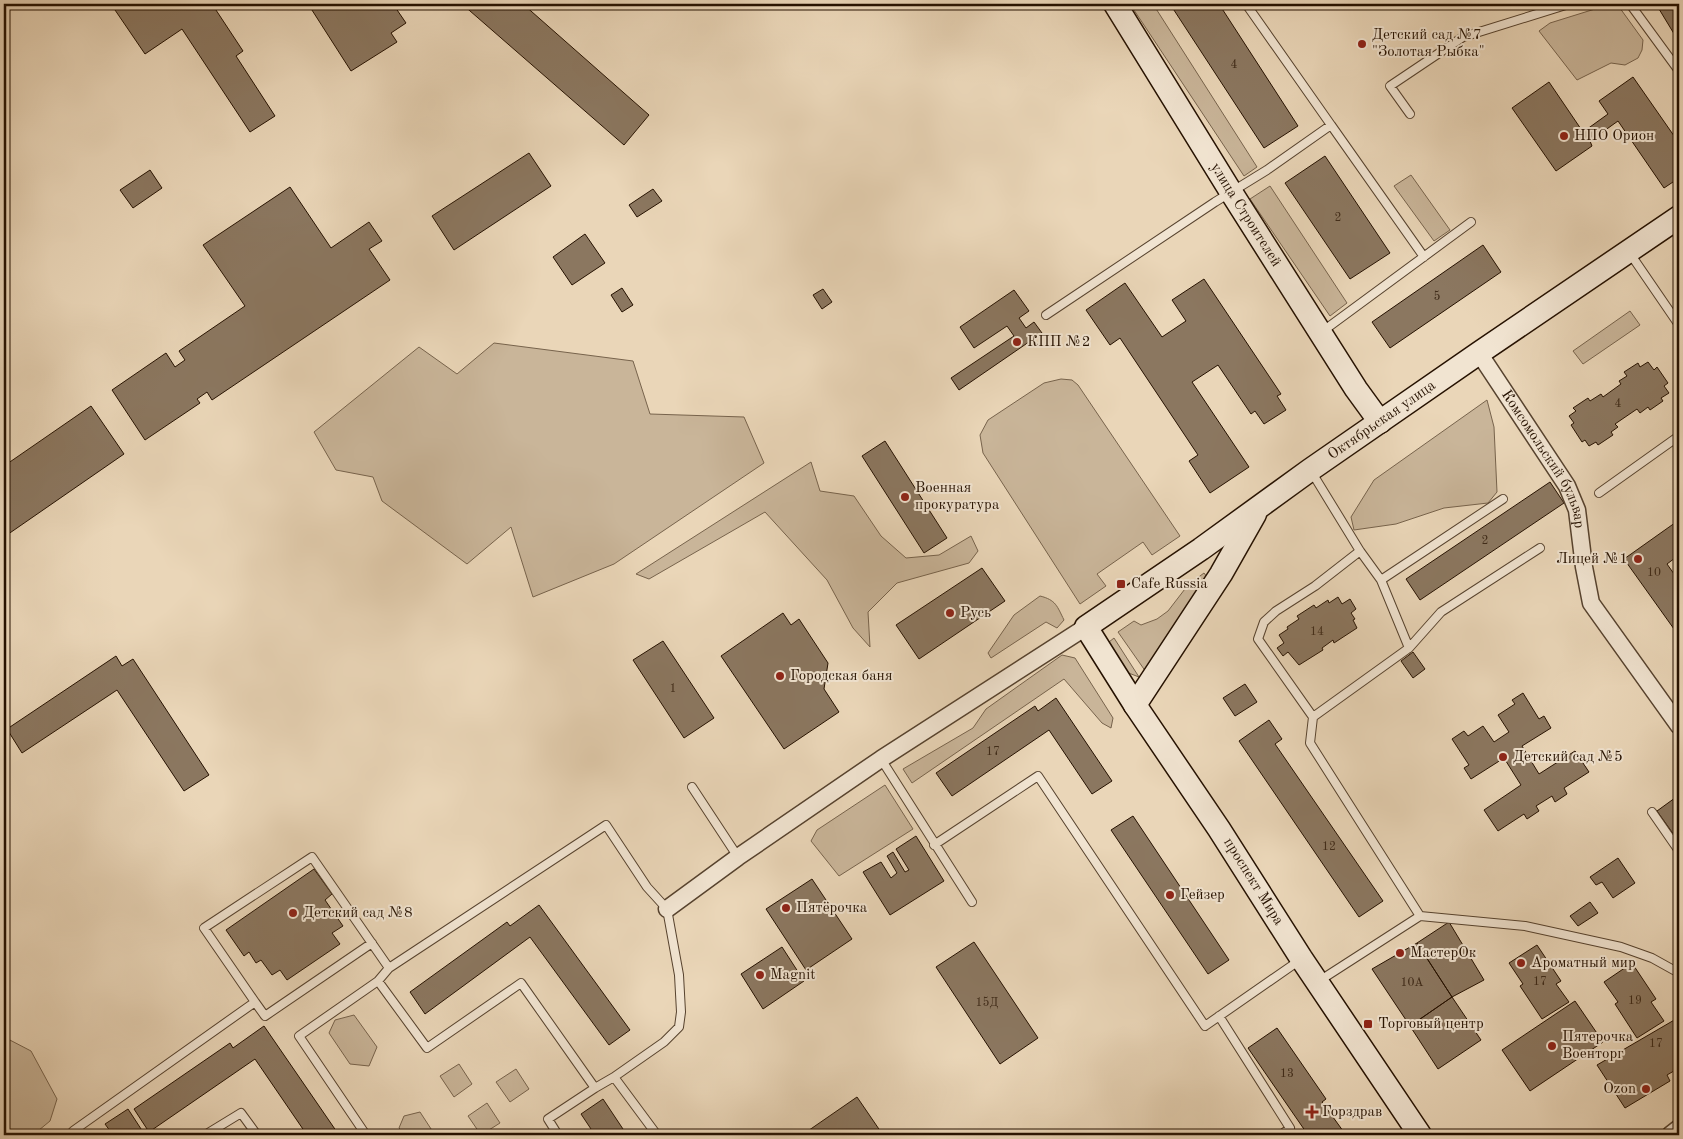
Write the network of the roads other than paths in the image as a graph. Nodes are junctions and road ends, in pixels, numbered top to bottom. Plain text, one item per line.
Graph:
1 (1115, 4) edge
2 (1246, 4) edge
3 (1569, 4) edge
4 (1630, 4) edge
5 (1679, 72) edge
6 (1410, 114) dead end
7 (1330, 125) junction
8 (1231, 192) junction
9 (1679, 217) edge
10 (1471, 222) dead end
11 (1628, 251) junction
12 (1424, 257) junction
13 (1046, 314) dead end
14 (1679, 325) edge
15 (1321, 332) junction
16 (1478, 353) junction
17 (1380, 422) junction
18 (1679, 436) edge
19 (1310, 470) junction
20 (1599, 493) dead end
21 (1503, 499) dead end
22 (1259, 507) junction
23 (1540, 548) dead end
24 (1201, 549) junction
25 (1360, 551) junction
26 (1221, 574) junction
27 (1381, 580) junction
28 (1086, 628) junction
29 (1410, 648) junction
30 (1136, 705) junction
31 (1313, 718) junction
32 (1679, 726) edge
33 (881, 760) junction
34 (692, 787) dead end
35 (1652, 812) dead end
36 (934, 845) junction
37 (1679, 851) edge
38 (738, 857) junction
39 (972, 902) dead end
40 (667, 909) junction
41 (1420, 916) junction
42 (372, 942) junction
43 (1301, 958) junction
44 (388, 968) junction
45 (1679, 973) edge
46 (378, 981) junction
47 (1318, 982) junction
48 (255, 1002) junction
49 (1219, 1016) junction
50 (614, 1077) junction
51 (595, 1088) junction
52 (1679, 1128) edge
53 (75, 1135) edge
54 (205, 1135) edge
55 (257, 1135) edge
56 (366, 1135) edge
57 (558, 1135) edge
58 (657, 1135) edge
59 (1281, 1135) edge
60 (1420, 1135) edge
61 (1670, 1135) edge

1 - 8 street, улица Строителей
2 - 7 lane
3 - 6 lane
4 - 5 lane
7 - 8 lane
7 - 12 lane
8 - 13 lane
8 - 15 street, улица Строителей
9 - 11 street, Октябрьская улица
10 - 12 lane
11 - 14 lane
11 - 16 street, Октябрьская улица
12 - 15 lane
15 - 17 street, улица Строителей
16 - 17 street, Октябрьская улица
16 - 32 street, Комсомольский бульвар
17 - 19 street, Октябрьская улица
18 - 20 lane
19 - 22 street, Октябрьская улица
19 - 25 lane
21 - 27 lane
22 - 24 street, Октябрьская улица
22 - 26 street
23 - 29 lane
24 - 26 street
24 - 28 street, Октябрьская улица
25 - 27 lane
25 - 31 lane
26 - 30 street
27 - 29 lane
28 - 30 street, проспект Мира
28 - 33 street
29 - 31 lane
30 - 43 street, проспект Мира
31 - 41 lane
33 - 36 lane
33 - 38 street
34 - 38 lane
35 - 37 lane
36 - 39 lane
36 - 49 lane
38 - 40 street
40 - 44 lane
40 - 50 lane
41 - 45 lane
41 - 47 lane
42 - 44 lane
42 - 48 lane
42 - 48 lane
43 - 47 street, проспект Мира
43 - 49 lane
44 - 46 lane
46 - 51 lane
46 - 56 lane
47 - 60 street, проспект Мира
48 - 53 lane
49 - 59 lane
50 - 51 lane
50 - 58 lane
51 - 57 lane
52 - 61 street
54 - 55 lane

